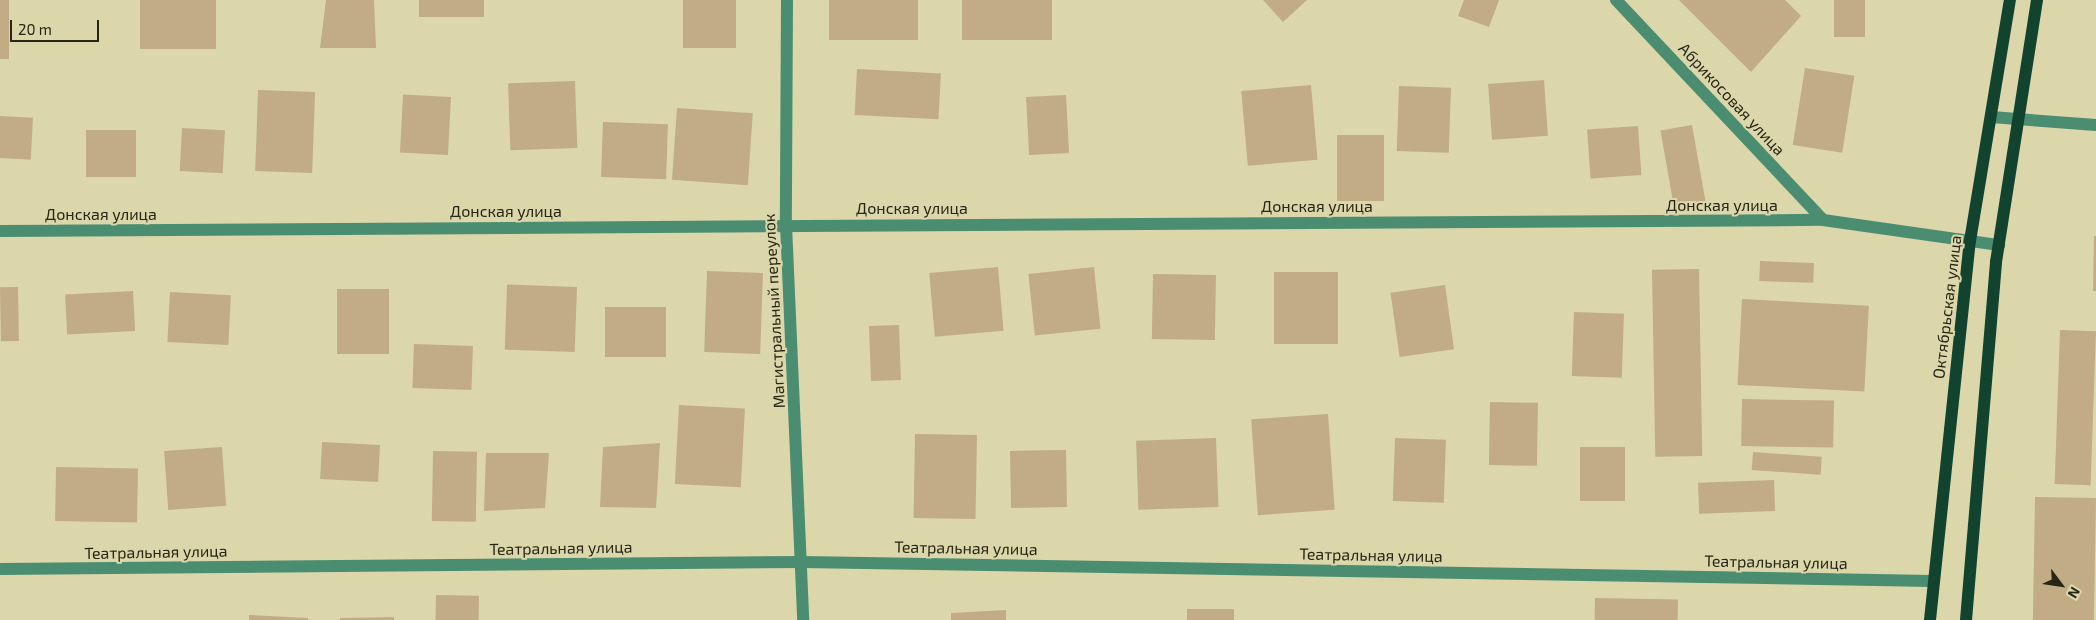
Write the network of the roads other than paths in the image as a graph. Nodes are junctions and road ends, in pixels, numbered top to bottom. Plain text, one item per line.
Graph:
1 (787, 0) edge
2 (1616, 0) edge
3 (2010, 0) edge
4 (2037, 0) edge
5 (1991, 117) junction
6 (2017, 119) junction
7 (2096, 125) edge
8 (1823, 220) junction
9 (786, 225) junction
10 (0, 231) edge
11 (1970, 241) junction
12 (1999, 245) junction
13 (803, 562) junction
14 (0, 569) edge
15 (1932, 581) junction
16 (803, 620) edge
17 (1930, 620) edge
18 (1966, 620) edge

1 - 9 street, Магистральный переулок
2 - 8 street, Абрикосовая улица
3 - 5 main road, Октябрьская улица
4 - 6 main road
5 - 6 street
5 - 11 main road, Октябрьская улица
6 - 7 street
6 - 12 main road
8 - 9 street, Донская улица
8 - 11 street, Донская улица
9 - 10 street, Донская улица
9 - 13 street, Магистральный переулок
11 - 12 street, Донская улица
11 - 15 main road, Октябрьская улица
12 - 18 main road
13 - 14 street, Театральная улица
13 - 15 street, Театральная улица
13 - 16 street, Магистральный переулок
15 - 17 main road, Октябрьская улица

